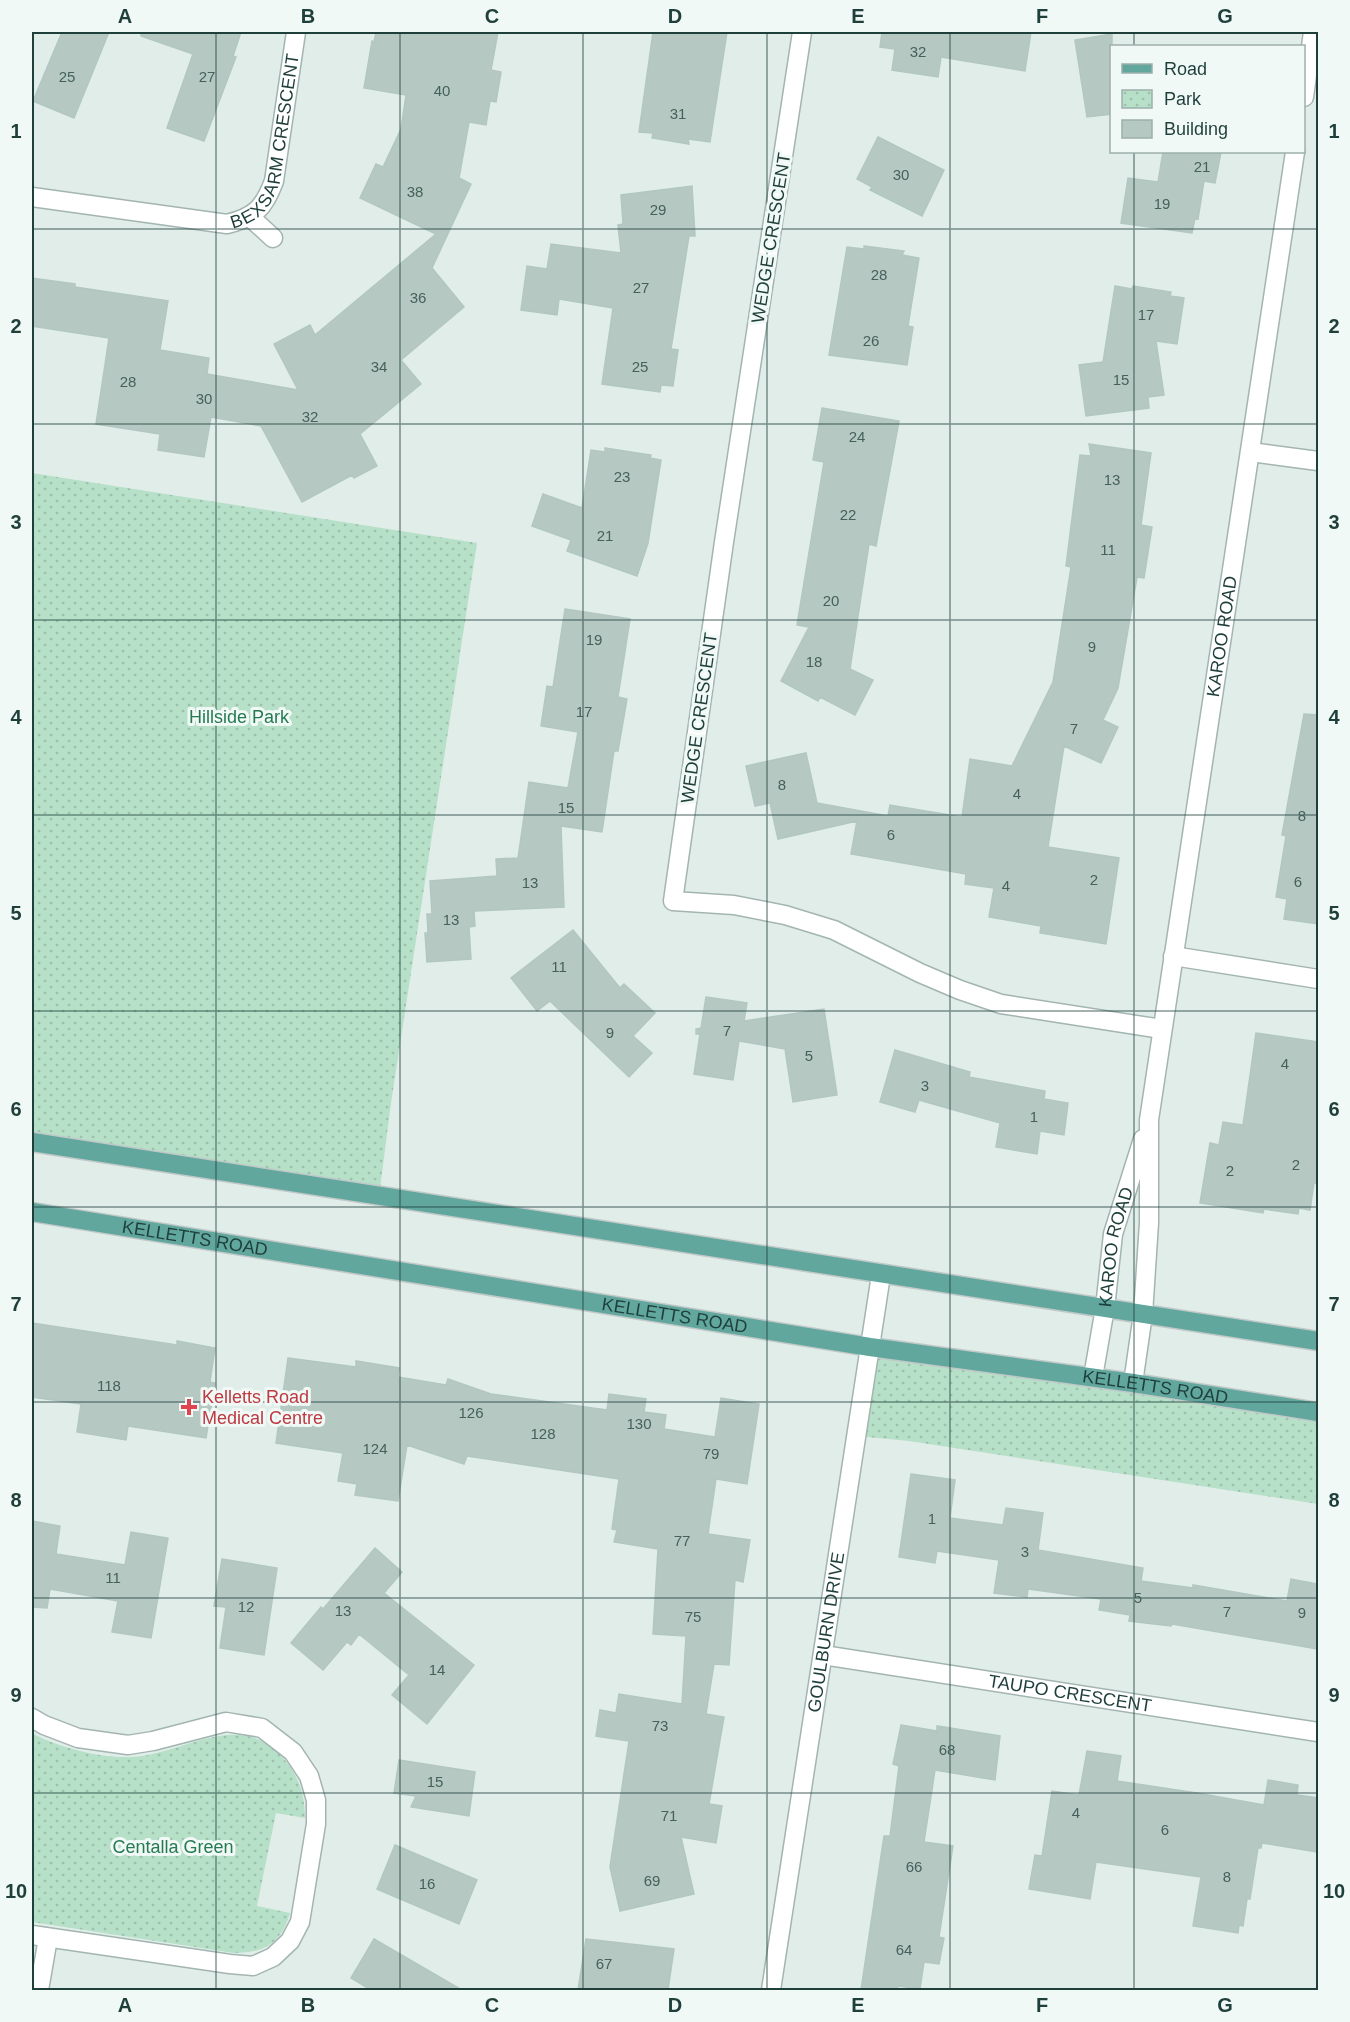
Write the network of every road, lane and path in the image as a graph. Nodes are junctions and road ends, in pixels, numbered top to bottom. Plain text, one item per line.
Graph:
1 (296, 32) edge
2 (802, 32) edge
3 (1313, 32) edge
4 (1305, 90) edge
5 (1295, 153) edge
6 (32, 197) edge
7 (249, 216) junction
8 (273, 238) dead end
9 (1251, 452) junction
10 (1318, 461) edge
11 (1173, 956) junction
12 (1318, 979) edge
13 (1162, 1029) junction
14 (1149, 1120) junction
15 (32, 1142) edge
16 (32, 1212) edge
17 (881, 1275) junction
18 (1105, 1308) junction
19 (1143, 1314) junction
20 (1318, 1341) edge
21 (870, 1347) junction
22 (1092, 1377) junction
23 (1134, 1383) junction
24 (1318, 1412) edge
25 (823, 1654) junction
26 (32, 1718) edge
27 (1318, 1732) edge
28 (40, 1937) edge
29 (39, 1990) edge
30 (771, 1990) edge

1 - 7 street, BEXSARM CRESCENT
2 - 13 street, WEDGE CRESCENT
3 - 4 street
5 - 9 street, KAROO ROAD
6 - 7 street, BEXSARM CRESCENT
7 - 8 street
9 - 10 street
9 - 11 street, KAROO ROAD
11 - 12 street
11 - 13 street, KAROO ROAD
13 - 14 street, KAROO ROAD
14 - 18 street, KAROO ROAD
14 - 19 street, KAROO ROAD
15 - 17 main road
16 - 21 main road, KELLETTS ROAD
17 - 18 main road
17 - 21 street, GOULBURN DRIVE
18 - 19 main road
18 - 22 street, KAROO ROAD
19 - 20 main road
19 - 23 street, KAROO ROAD
21 - 22 main road, KELLETTS ROAD
21 - 25 street, GOULBURN DRIVE
22 - 23 main road, KELLETTS ROAD
23 - 24 main road, KELLETTS ROAD
25 - 27 street, TAUPO CRESCENT
25 - 30 street, GOULBURN DRIVE
26 - 28 street
28 - 29 street

